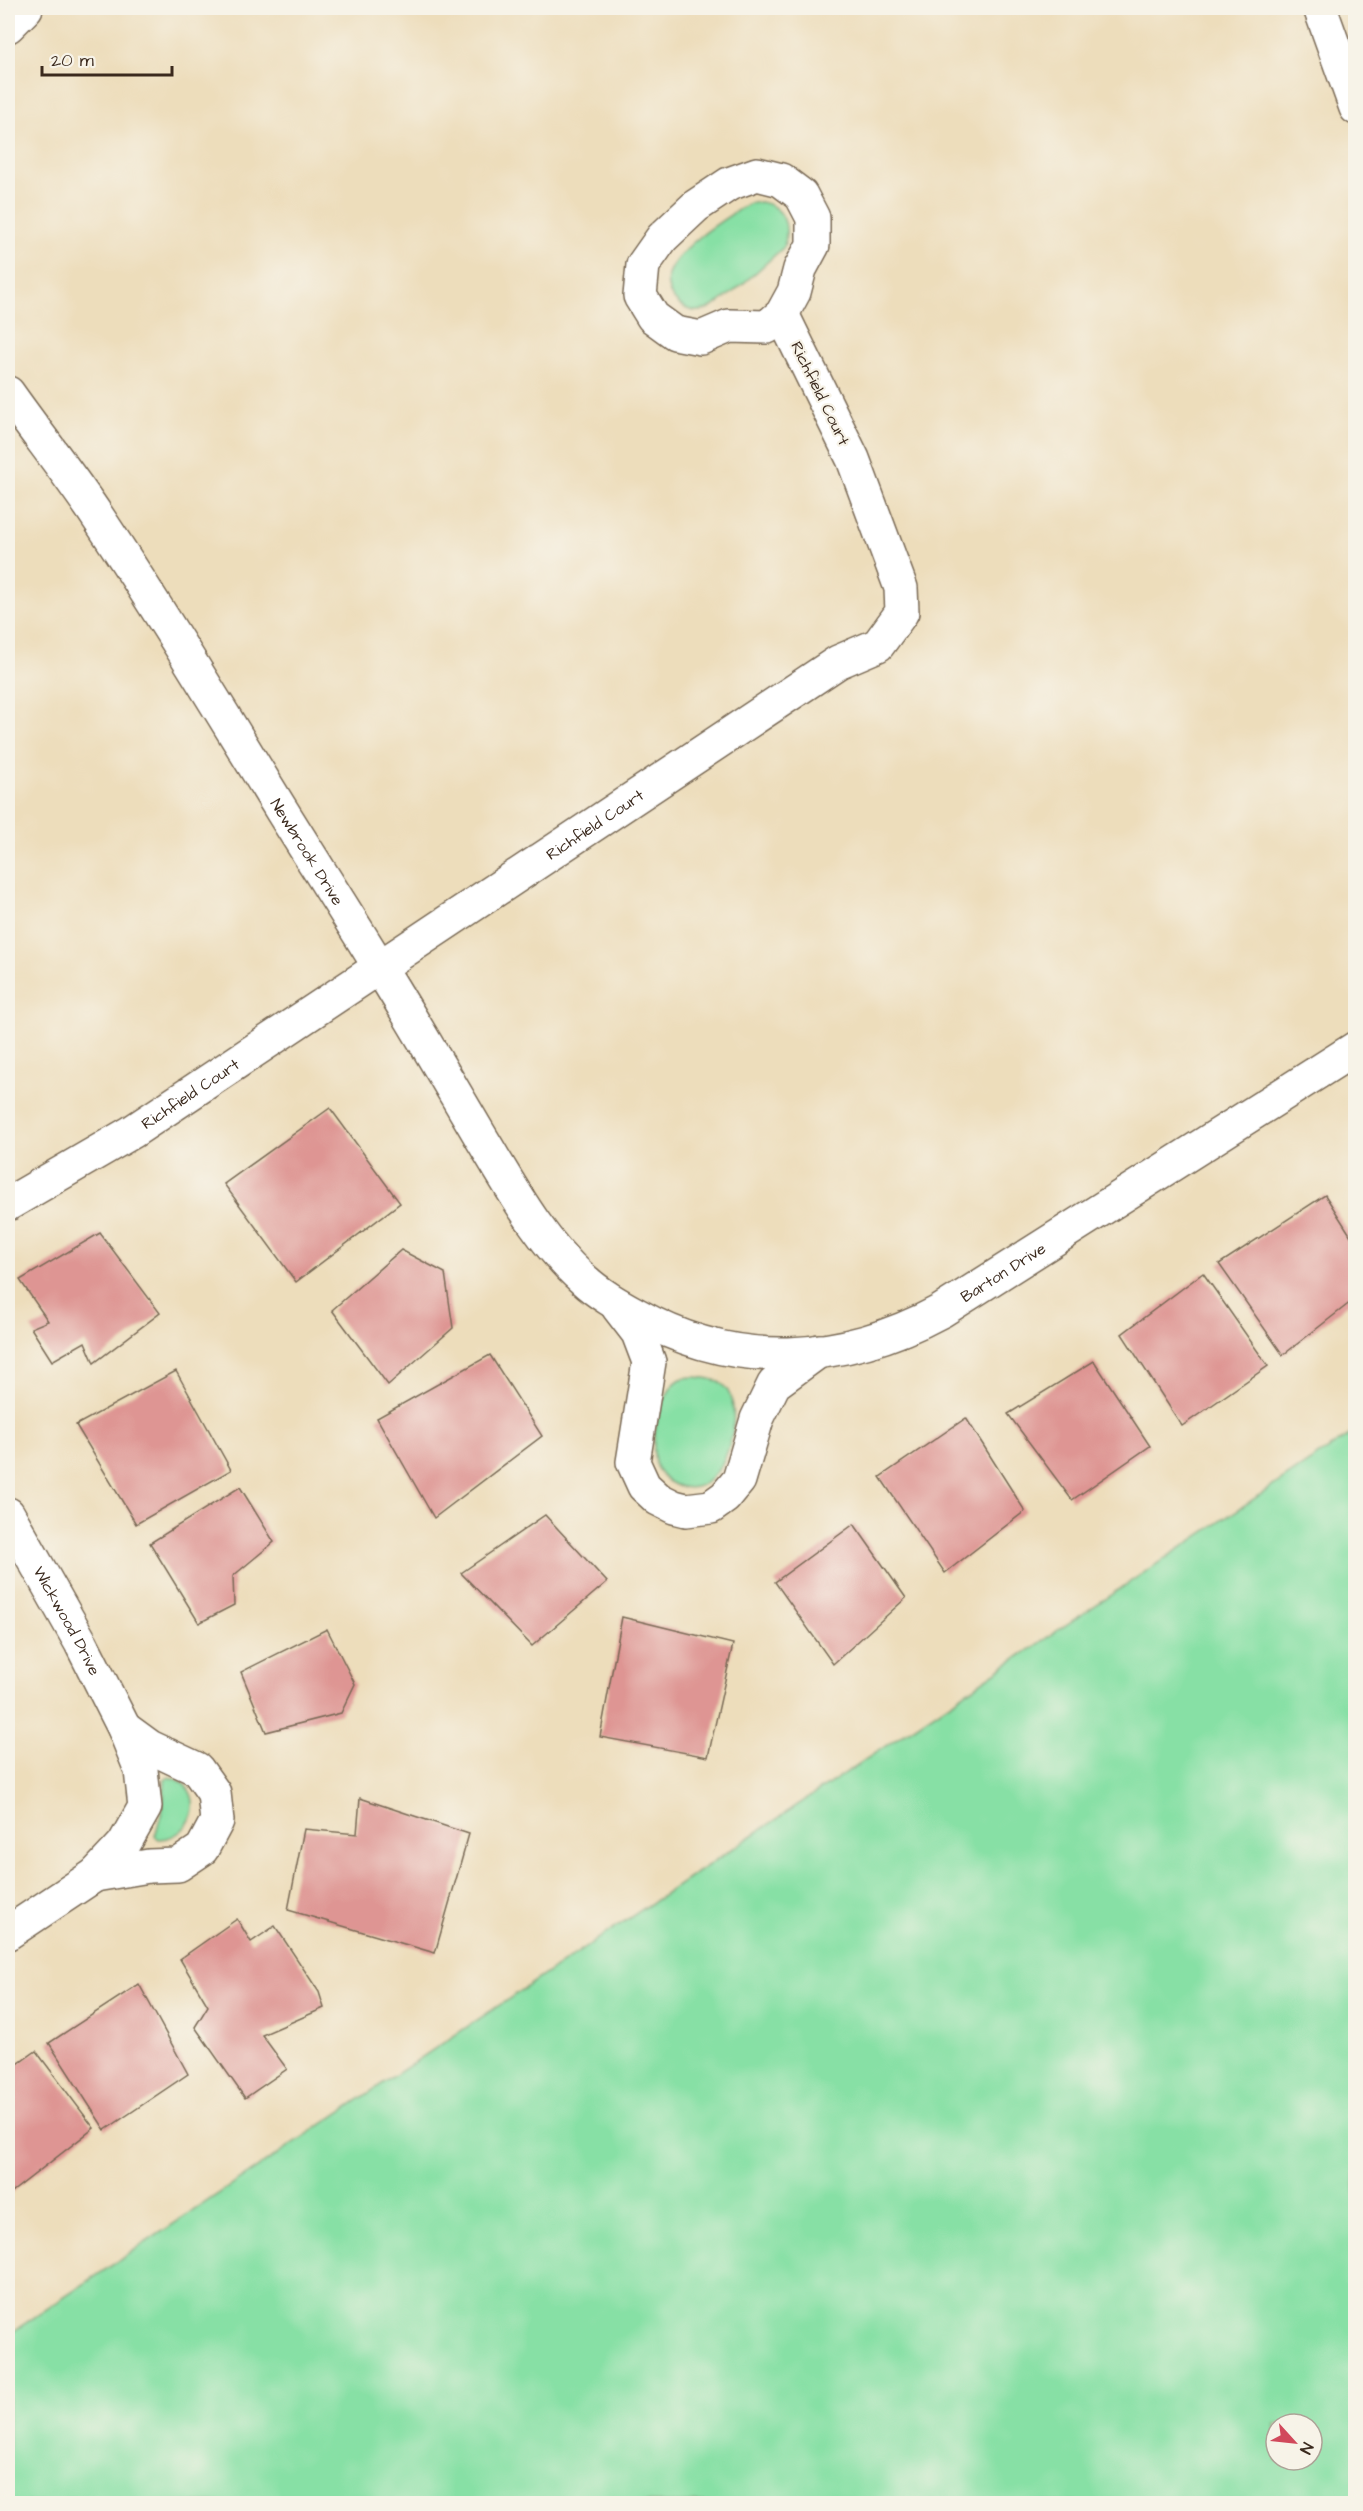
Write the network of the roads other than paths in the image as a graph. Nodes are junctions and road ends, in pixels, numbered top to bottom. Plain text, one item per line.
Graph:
1 (26, 8) edge
2 (1320, 8) edge
3 (8, 26) edge
4 (1356, 108) edge
5 (782, 314) junction
6 (8, 393) edge
7 (380, 968) junction
8 (1356, 1048) edge
9 (8, 1204) edge
10 (613, 1301) junction
11 (819, 1351) junction
12 (8, 1514) edge
13 (124, 1728) junction
14 (95, 1875) junction
15 (8, 1933) edge

1 - 3 street
2 - 4 street
5 - 5 street
5 - 7 street, Richfield Court
6 - 7 street, Newbrook Drive
7 - 9 street, Richfield Court
7 - 10 street, Newbrook Drive
8 - 11 street, Barton Drive
10 - 11 street, Barton Drive
10 - 11 street
12 - 13 street, Wickwood Drive
13 - 14 street, Wickwood Drive
13 - 14 street, Wickwood Drive
14 - 15 street

